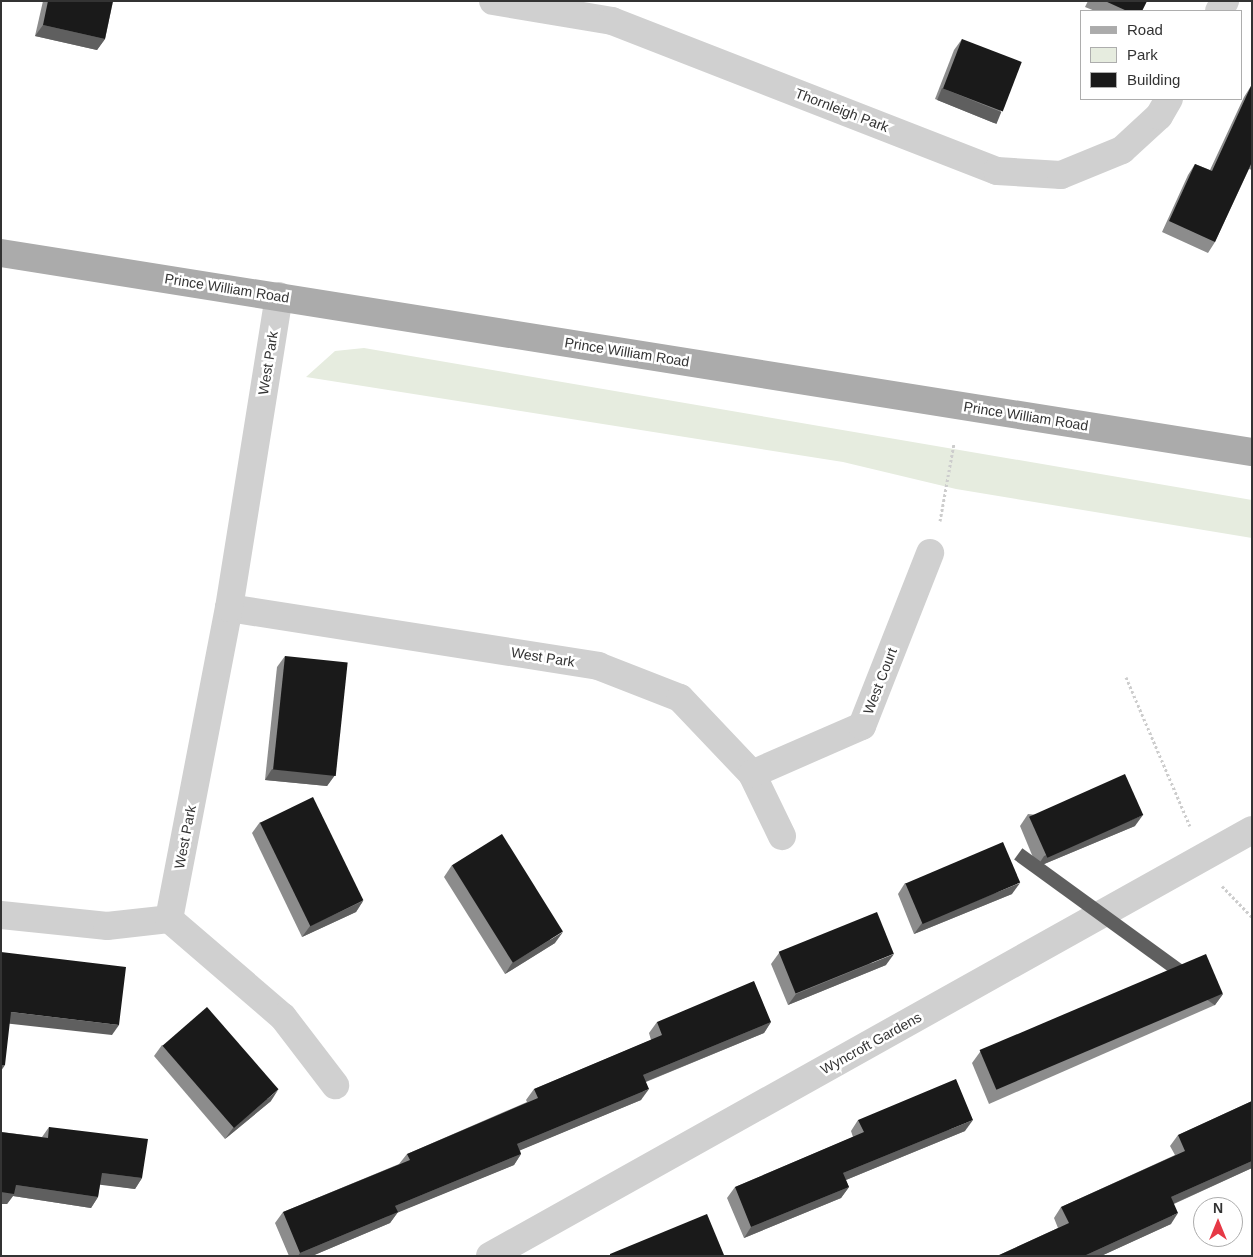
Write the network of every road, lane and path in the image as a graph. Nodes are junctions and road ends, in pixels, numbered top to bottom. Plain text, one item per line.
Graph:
1 (494, 1) edge
2 (1168, 100) edge
3 (1, 253) edge
4 (279, 296) junction
5 (954, 444) dead end
6 (1252, 452) edge
7 (930, 553) joint
8 (229, 608) junction
9 (1126, 677) dead end
10 (752, 774) junction
11 (1252, 830) edge
12 (782, 836) dead end
13 (1198, 863) junction
14 (1, 915) edge
15 (1252, 917) edge
16 (169, 919) junction
17 (335, 1085) dead end
18 (490, 1256) edge

1 - 2 street, Thornleigh Park
3 - 4 main road, Prince William Road
4 - 6 main road, Prince William Road
4 - 8 street, West Park
5 - 7 path
7 - 10 street, West Court
8 - 10 street, West Park
8 - 16 street, West Park
9 - 13 path
10 - 12 street, West Park
11 - 13 street, Wyncroft Gardens
13 - 15 path
13 - 18 street, Wyncroft Gardens
14 - 16 street
16 - 17 street

